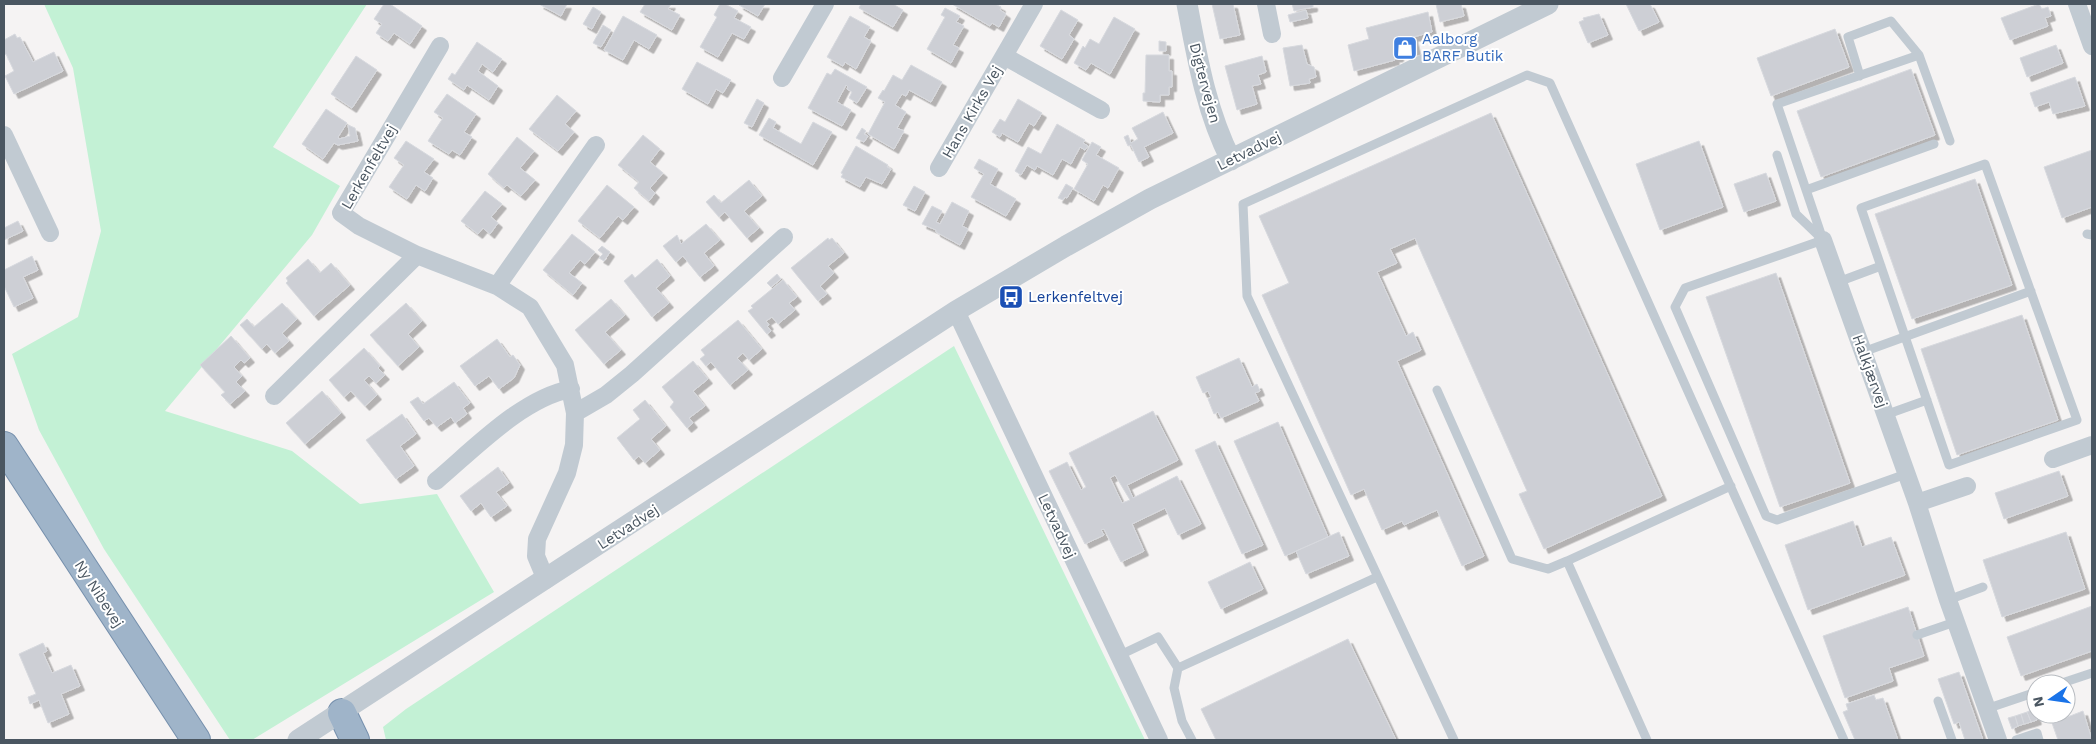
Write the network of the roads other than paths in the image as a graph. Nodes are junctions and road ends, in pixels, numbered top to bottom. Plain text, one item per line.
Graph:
1 (825, 4) edge
2 (1034, 4) edge
3 (1187, 4) edge
4 (1266, 4) edge
5 (1548, 4) edge
6 (2077, 4) edge
7 (1272, 34) dead end
8 (440, 46) dead end
9 (2092, 46) edge
10 (1919, 55) junction
11 (1004, 56) junction
12 (1860, 76) junction
13 (782, 78) dead end
14 (1100, 110) dead end
15 (4, 135) edge
16 (1950, 141) dead end
17 (1934, 144) dead end
18 (596, 145) dead end
19 (1776, 156) dead end
20 (1231, 160) junction
21 (939, 168) dead end
22 (1806, 190) junction
23 (50, 233) dead end
24 (784, 237) dead end
25 (1823, 240) junction
26 (417, 255) junction
27 (1881, 266) junction
28 (1838, 282) junction
29 (497, 286) junction
30 (2031, 291) junction
31 (956, 311) junction
32 (1905, 337) junction
33 (1863, 352) junction
34 (571, 390) junction
35 (1437, 390) dead end
36 (274, 396) dead end
37 (1927, 400) junction
38 (575, 413) junction
39 (1885, 415) junction
40 (2092, 445) edge
41 (4, 446) edge
42 (2053, 459) dead end
43 (1906, 474) junction
44 (436, 481) dead end
45 (1731, 486) junction
46 (1967, 486) dead end
47 (1917, 503) junction
48 (1567, 561) junction
49 (1377, 577) junction
50 (546, 580) junction
51 (1983, 587) dead end
52 (1948, 600) junction
53 (1956, 622) junction
54 (1917, 635) dead end
55 (1118, 656) junction
56 (1178, 668) junction
57 (2092, 673) edge
58 (2076, 678) edge
59 (2026, 695) edge
60 (1938, 701) dead end
61 (1986, 708) junction
62 (342, 713) junction
63 (196, 740) edge
64 (298, 740) edge
65 (355, 740) edge
66 (1159, 740) edge
67 (1192, 740) edge
68 (1454, 740) edge
69 (1647, 740) edge
70 (1844, 740) edge
71 (1952, 740) edge
72 (1998, 740) edge
73 (2016, 740) edge
74 (2039, 740) edge

1 - 13 street
2 - 11 street, Hans Kirks Vej
3 - 20 street, Digtervejen
4 - 7 street
5 - 20 street, Letvadvej
6 - 9 street
8 - 26 street, Lerkenfeltvej
10 - 12 lane
10 - 12 lane
10 - 16 lane
11 - 14 street, Hans Kirks Vej
11 - 21 street, Hans Kirks Vej
12 - 22 lane
15 - 23 street
17 - 22 lane
18 - 29 street
19 - 25 lane
20 - 31 street, Letvadvej
22 - 25 lane
24 - 38 street
25 - 28 street, Halkjærvej
25 - 43 lane
26 - 29 street, Lerkenfeltvej
26 - 36 street
27 - 28 lane
27 - 30 lane
27 - 32 lane
28 - 33 street, Halkjærvej
29 - 34 street, Lerkenfeltvej
30 - 32 lane
30 - 37 lane
31 - 50 street, Letvadvej
31 - 55 street, Letvadvej
32 - 33 lane
32 - 37 lane
33 - 39 street, Halkjærvej
34 - 38 street, Lerkenfeltvej
34 - 44 street
35 - 48 lane
37 - 39 lane
38 - 50 street, Lerkenfeltvej
39 - 43 street, Halkjærvej
40 - 42 street
41 - 63 highway, Ny Nibevej
43 - 47 street, Halkjærvej
45 - 48 lane
45 - 49 lane
45 - 70 lane
46 - 47 street
47 - 52 street, Halkjærvej
48 - 69 lane
49 - 56 lane
49 - 68 lane
50 - 62 street, Letvadvej
51 - 52 lane
52 - 53 street, Halkjærvej
53 - 54 lane
53 - 61 street, Halkjærvej
55 - 56 lane
55 - 66 street, Letvadvej
56 - 67 lane
57 - 58 lane
59 - 61 lane
60 - 71 lane
61 - 72 street, Halkjærvej
62 - 64 street, Letvadvej
62 - 65 highway
73 - 74 lane

